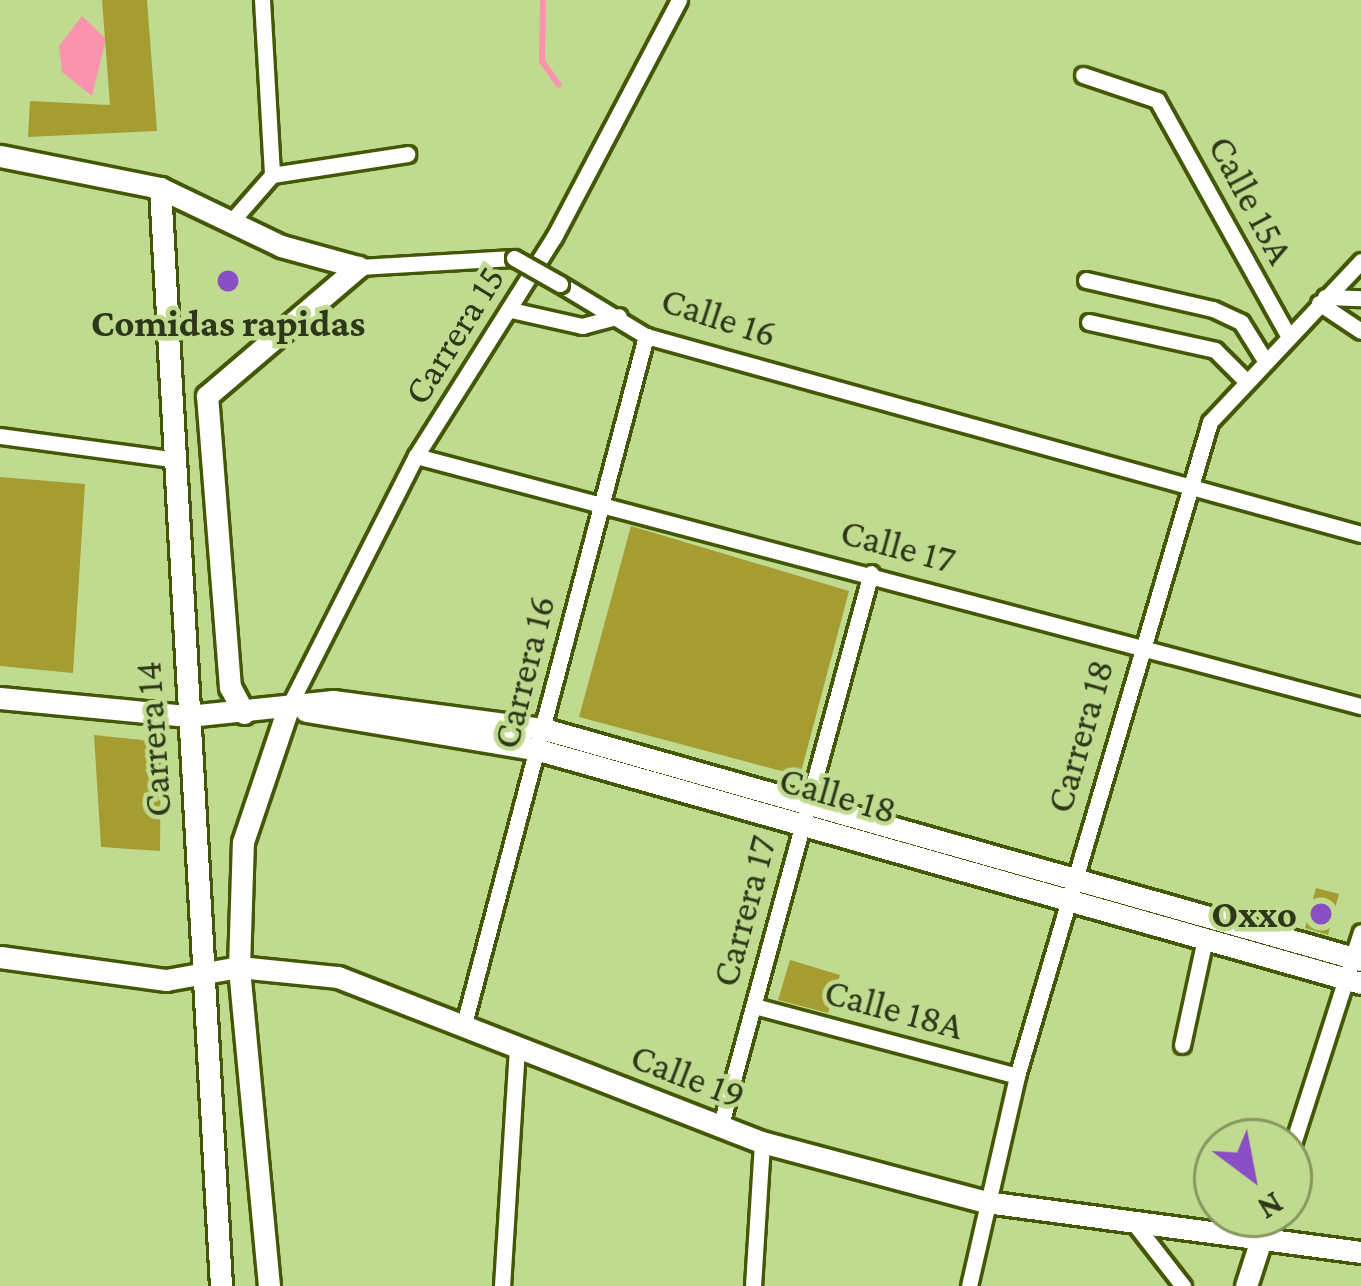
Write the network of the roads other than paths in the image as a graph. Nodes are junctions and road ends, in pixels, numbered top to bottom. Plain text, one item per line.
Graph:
1 (262, 0) edge
2 (679, 0) edge
3 (1083, 75) dead end
4 (407, 154) dead end
5 (0, 156) edge
6 (272, 175) junction
7 (160, 188) junction
8 (230, 223) junction
9 (1361, 261) edge
10 (358, 267) junction
11 (1086, 280) dead end
12 (1361, 298) edge
13 (1322, 300) junction
14 (511, 310) junction
15 (620, 316) junction
16 (1089, 322) dead end
17 (1361, 331) edge
18 (1286, 332) junction
19 (646, 336) junction
20 (1262, 356) junction
21 (1241, 377) junction
22 (0, 436) edge
23 (416, 456) junction
24 (170, 459) junction
25 (1187, 490) junction
26 (602, 501) junction
27 (1361, 534) edge
28 (871, 573) junction
29 (1140, 645) junction
30 (0, 698) edge
31 (1361, 706) edge
32 (288, 708) junction
33 (244, 713) junction
34 (188, 716) junction
35 (541, 740) junction
36 (809, 799) junction
37 (802, 822) junction
38 (1071, 888) junction
39 (1361, 932) edge
40 (1205, 939) junction
41 (0, 957) edge
42 (239, 967) junction
43 (1356, 970) edge
44 (204, 971) junction
45 (754, 1006) junction
46 (464, 1024) junction
47 (1182, 1045) dead end
48 (517, 1048) junction
49 (1017, 1076) junction
50 (1303, 1118) edge
51 (720, 1128) junction
52 (762, 1142) junction
53 (986, 1202) junction
54 (1134, 1223) junction
55 (1193, 1223) edge
56 (1313, 1237) edge
57 (1261, 1238) edge
58 (1361, 1252) edge
59 (221, 1286) edge
60 (269, 1286) edge
61 (502, 1286) edge
62 (753, 1286) edge
63 (969, 1286) edge
64 (1183, 1286) edge
65 (1246, 1286) edge

1 - 6 street
2 - 14 street, Carrera 15
3 - 18 street, Calle 15A
4 - 6 street
5 - 7 street, Calle 16
6 - 8 street
7 - 8 street, Calle 16
7 - 24 street, Carrera 14
8 - 10 street, Calle 16
9 - 13 street, Carrera 18
10 - 15 street, Calle 16, bridge
10 - 33 street, Carrera 14
11 - 20 street
12 - 13 street
13 - 17 street, Calle 15A
13 - 18 street, Carrera 18
14 - 15 street
14 - 23 street, Carrera 15
15 - 19 street, Calle 16
16 - 21 street
18 - 20 street, Carrera 18
19 - 25 street, Calle 16
19 - 26 street, Carrera 16
20 - 21 street, Carrera 18
21 - 25 street, Carrera 18
22 - 24 street
23 - 26 street, Calle 17
23 - 32 street, Carrera 15
24 - 34 street, Carrera 14
25 - 27 street, Calle 16
25 - 29 street, Carrera 18
26 - 28 street, Calle 17
26 - 35 street, Carrera 16
28 - 29 street, Calle 17
28 - 36 street, Carrera 17
29 - 31 street, Calle 17
29 - 38 street, Carrera 18
30 - 34 street, Calle 18
32 - 33 street, Calle 18
32 - 35 street, Calle 18
32 - 42 street
33 - 34 street, Calle 18
34 - 44 street, Carrera 14
35 - 36 street, Calle 18
35 - 37 street, Calle 18
35 - 46 street, Carrera 16
36 - 37 street, Carrera 17
36 - 38 street, Calle 18
37 - 38 street, Calle 18
37 - 45 street, Carrera 17
38 - 40 street, Calle 18
38 - 43 street, Calle 18
38 - 49 street, Carrera 18
39 - 43 street
40 - 43 street, Calle 18
40 - 47 street
41 - 44 street, Calle 19
42 - 44 street, Calle 19
42 - 46 street, Calle 19
42 - 60 street
43 - 50 street
44 - 59 street, Carrera 14
45 - 49 street, Calle 18A
45 - 51 street, Carrera 17
46 - 48 street, Calle 19
48 - 51 street, Calle 19
48 - 61 street
49 - 53 street, Carrera 18
51 - 52 street, Calle 19
52 - 53 street, Calle 19
52 - 62 street
53 - 54 street, Calle 19
53 - 63 street, Carrera 18
54 - 55 street, Calle 19
54 - 64 street
56 - 58 street, Calle 19
57 - 65 street

